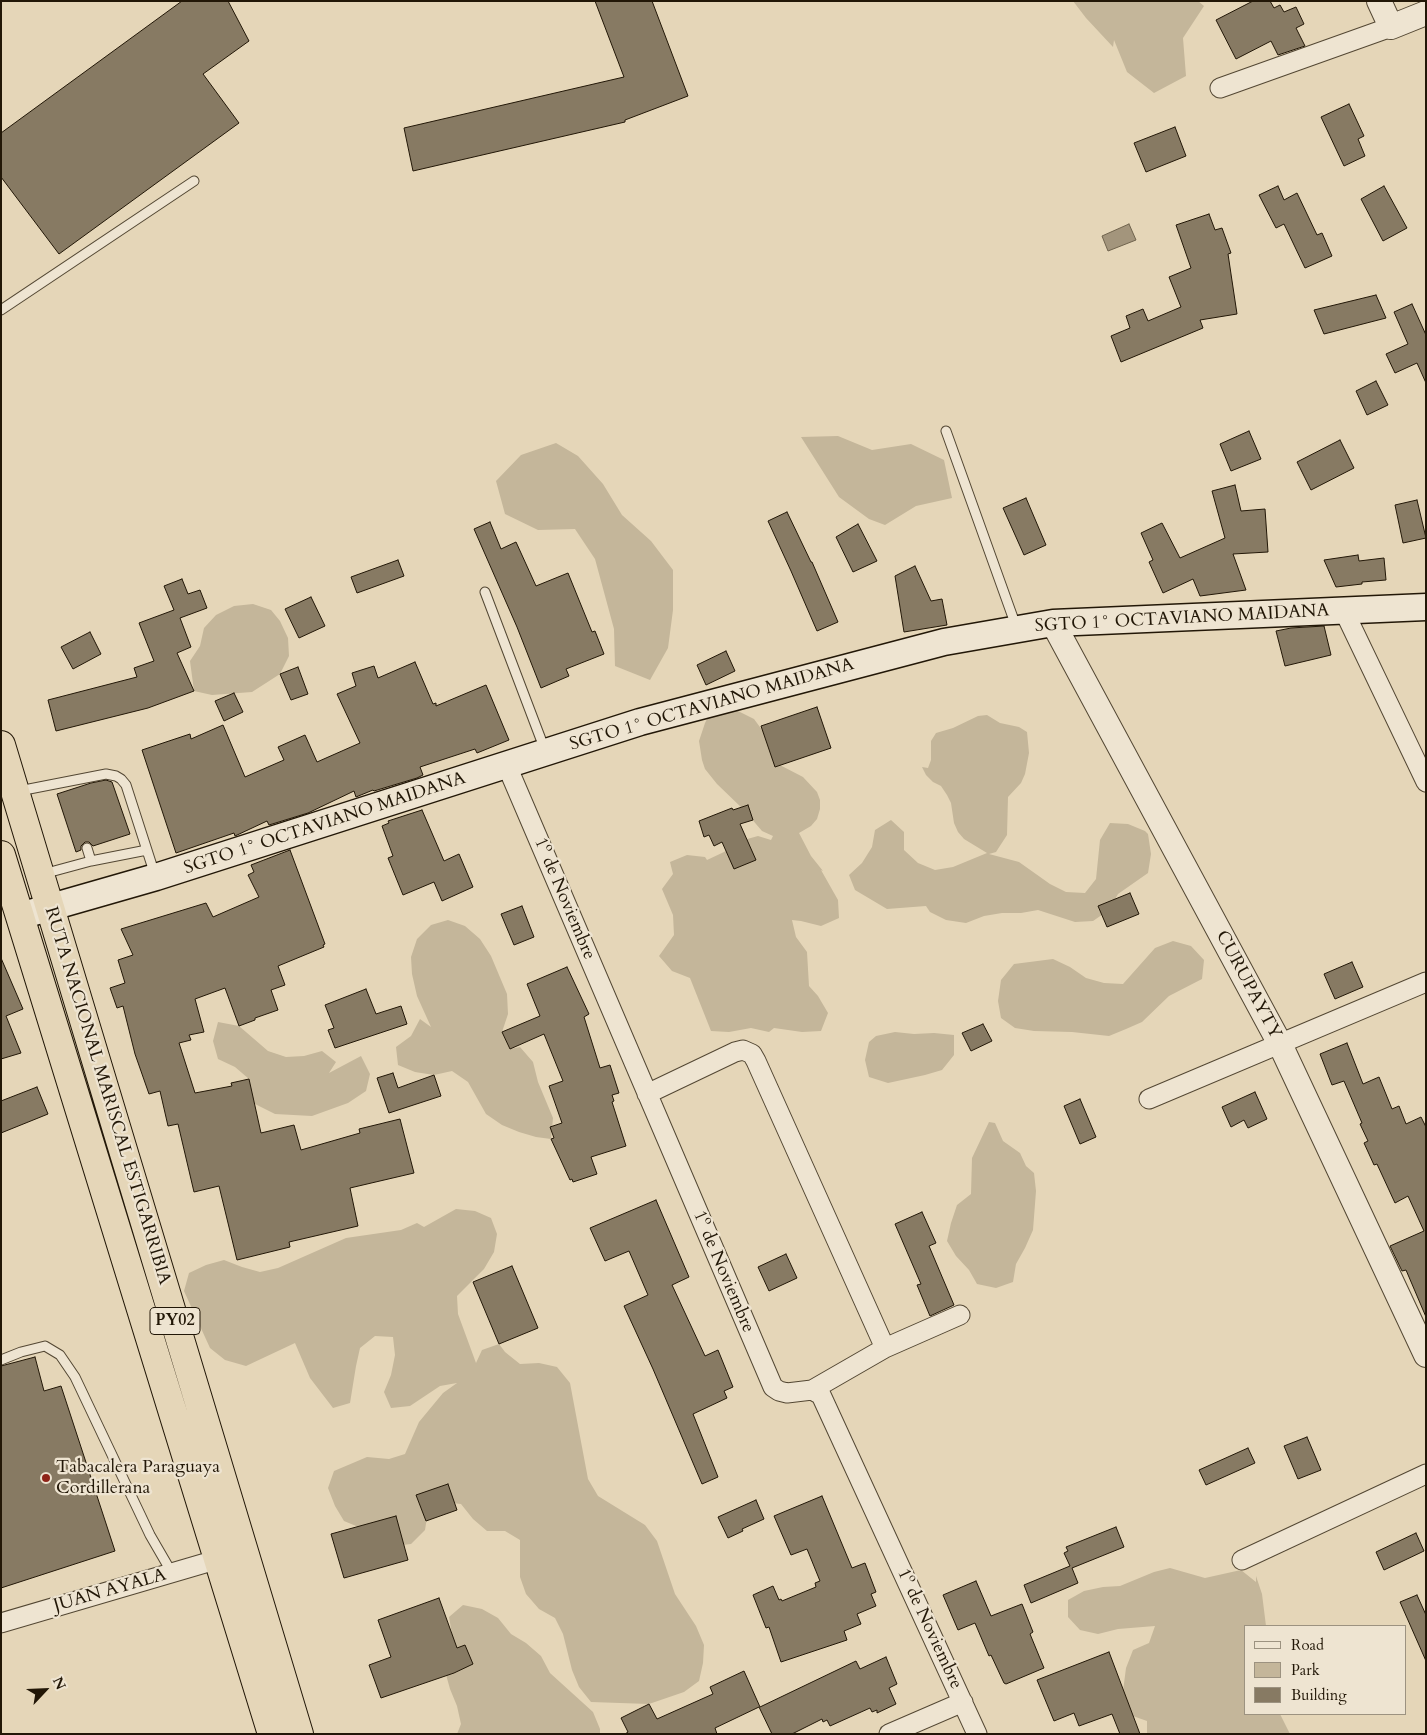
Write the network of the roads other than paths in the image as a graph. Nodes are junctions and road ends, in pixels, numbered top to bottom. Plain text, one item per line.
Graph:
1 (1379, 1) edge
2 (1426, 13) edge
3 (1392, 27) junction
4 (1220, 88) dead end
5 (194, 181) dead end
6 (1, 310) edge
7 (946, 431) dead end
8 (485, 592) dead end
9 (1426, 607) edge
10 (1344, 611) junction
11 (1053, 623) junction
12 (1017, 629) junction
13 (1, 745) edge
14 (546, 753) junction
15 (507, 766) junction
16 (1426, 782) edge
17 (15, 791) junction
18 (88, 848) dead end
19 (146, 850) junction
20 (1, 855) edge
21 (91, 862) junction
22 (41, 875) junction
23 (156, 877) junction
24 (51, 908) junction
25 (20, 916) junction
26 (1426, 982) edge
27 (1280, 1044) junction
28 (647, 1094) junction
29 (1150, 1099) dead end
30 (960, 1315) dead end
31 (885, 1348) junction
32 (1426, 1355) edge
33 (1, 1360) edge
34 (812, 1390) junction
35 (1426, 1474) edge
36 (219, 1559) junction
37 (1242, 1560) dead end
38 (172, 1573) junction
39 (1, 1623) edge
40 (963, 1702) junction
41 (268, 1729) edge
42 (299, 1734) edge
43 (889, 1734) edge
44 (977, 1734) edge

1 - 3 street
2 - 3 street
3 - 4 street
5 - 6 lane
7 - 12 lane
8 - 14 lane
9 - 10 main road, SGTO 1° OCTAVIANO MAIDANA
10 - 11 main road, SGTO 1° OCTAVIANO MAIDANA
10 - 16 street
11 - 12 main road, SGTO 1° OCTAVIANO MAIDANA
11 - 27 street, CURUPAYTY
12 - 14 main road, SGTO 1° OCTAVIANO MAIDANA
13 - 17 highway, RUTA NACIONAL MARISCAL ESTIGARRIBIA / PY02
14 - 15 main road, SGTO 1° OCTAVIANO MAIDANA
15 - 23 main road, SGTO 1° OCTAVIANO MAIDANA
15 - 28 street, 1º de Noviembre
17 - 19 lane
17 - 22 highway, RUTA NACIONAL MARISCAL ESTIGARRIBIA / PY02
18 - 21 lane
19 - 21 lane
19 - 23 lane
20 - 25 highway, RUTA NACIONAL MARISCAL ESTIGARRIBIA / PY02
21 - 22 lane
22 - 24 highway, RUTA NACIONAL MARISCAL ESTIGARRIBIA / PY02
23 - 24 main road, SGTO 1° OCTAVIANO MAIDANA
24 - 25 main road, SGTO 1° OCTAVIANO MAIDANA
24 - 42 highway, RUTA NACIONAL MARISCAL ESTIGARRIBIA / PY02
25 - 36 highway, RUTA NACIONAL MARISCAL ESTIGARRIBIA / PY02
26 - 27 street
27 - 29 street
27 - 32 street, CURUPAYTY
28 - 31 street
28 - 34 street, 1º de Noviembre
30 - 31 street
31 - 34 street
33 - 38 lane
34 - 40 street, 1º de Noviembre
35 - 37 street
36 - 38 street, JUAN AYALA
36 - 41 highway, RUTA NACIONAL MARISCAL ESTIGARRIBIA / PY02
38 - 39 street, JUAN AYALA
40 - 43 street
40 - 44 street, 1º de Noviembre

